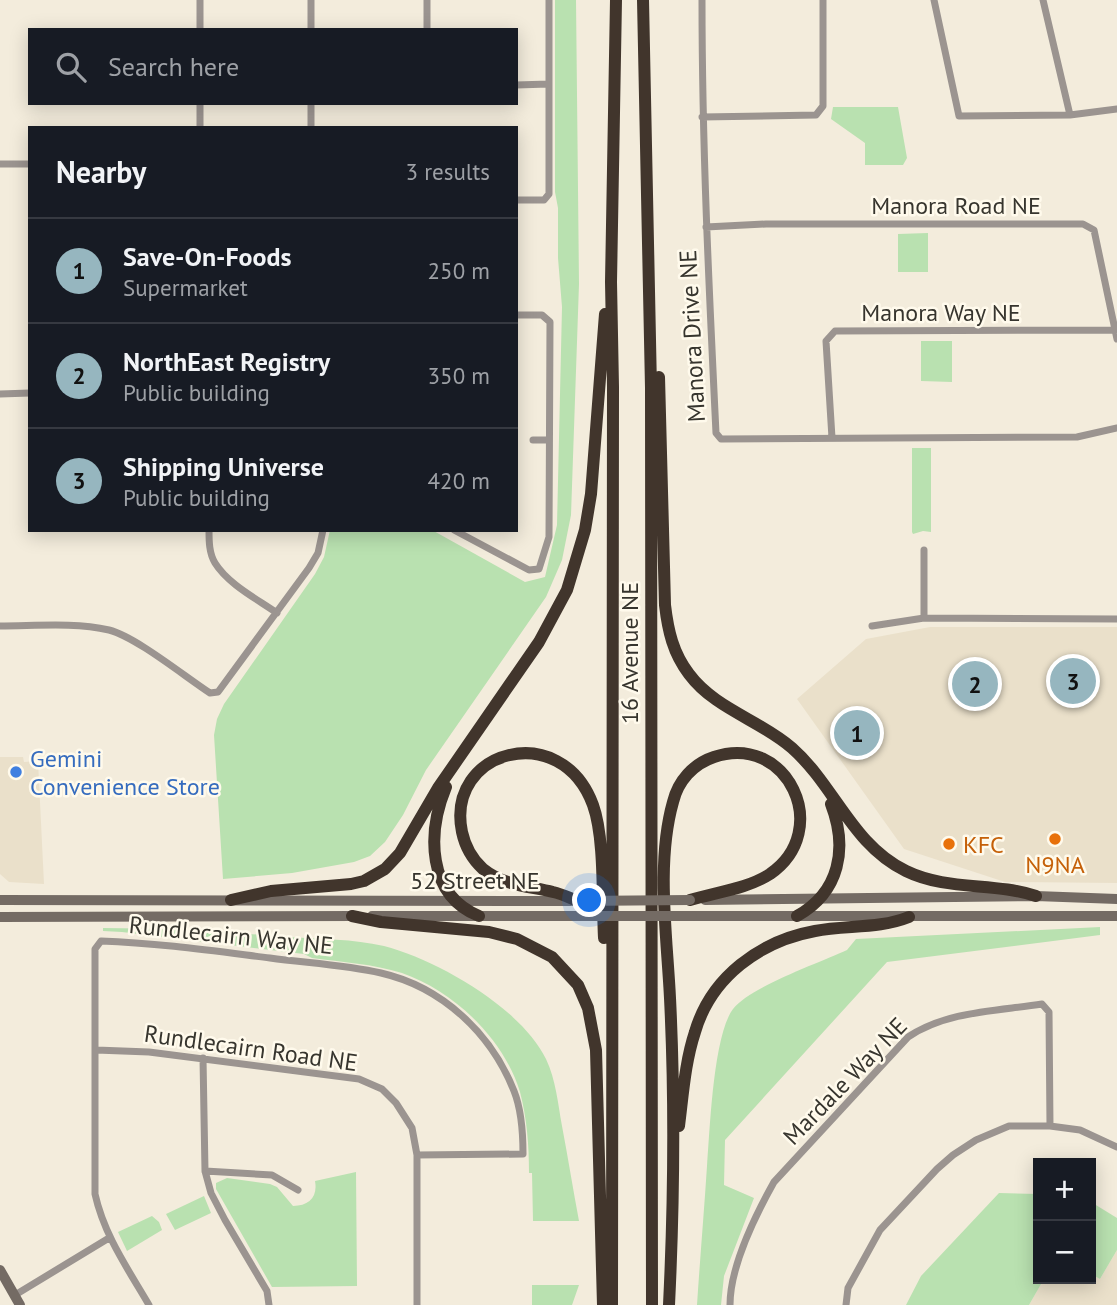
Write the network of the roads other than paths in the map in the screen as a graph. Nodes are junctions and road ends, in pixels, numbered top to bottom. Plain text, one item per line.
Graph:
1 (200, 0) edge
2 (311, 0) edge
3 (427, 0) edge
4 (549, 0) edge
5 (616, 0) edge
6 (643, 0) edge
7 (702, 0) edge
8 (823, 0) edge
9 (934, 0) edge
10 (1044, 0) edge
11 (200, 28) edge
12 (311, 28) edge
13 (426, 28) edge
14 (549, 84) junction
15 (518, 85) edge
16 (200, 105) edge
17 (311, 105) edge
18 (1117, 110) edge
19 (1070, 115) junction
20 (702, 117) junction
21 (200, 126) edge
22 (312, 126) edge
23 (0, 164) edge
24 (28, 164) edge
25 (518, 200) edge
26 (706, 227) junction
27 (611, 282) junction
28 (518, 315) edge
29 (650, 315) junction
30 (1115, 330) junction
31 (1117, 339) edge
32 (28, 393) edge
33 (0, 394) edge
34 (1117, 428) edge
35 (832, 438) junction
36 (533, 440) dead end
37 (549, 440) junction
38 (209, 532) edge
39 (323, 532) edge
40 (458, 532) edge
41 (924, 550) dead end
42 (277, 613) junction
43 (924, 618) junction
44 (1117, 620) edge
45 (0, 626) edge
46 (872, 626) dead end
47 (455, 764) junction
48 (823, 784) junction
49 (1036, 896) junction
50 (821, 899) junction
51 (1117, 899) edge
52 (0, 900) edge
53 (231, 900) junction
54 (690, 900) junction
55 (456, 901) junction
56 (578, 901) junction
57 (352, 916) junction
58 (479, 916) junction
59 (797, 916) junction
60 (1117, 916) edge
61 (0, 917) edge
62 (909, 917) junction
63 (96, 1050) junction
64 (203, 1058) junction
65 (611, 1096) junction
66 (1049, 1126) junction
67 (675, 1147) junction
68 (1117, 1147) edge
69 (417, 1155) junction
70 (205, 1171) junction
71 (298, 1189) dead end
72 (109, 1238) junction
73 (0, 1270) edge
74 (18, 1300) edge
75 (149, 1305) edge
76 (269, 1305) edge
77 (417, 1305) edge
78 (603, 1305) edge
79 (612, 1305) edge
80 (652, 1305) edge
81 (669, 1305) edge
82 (730, 1305) edge
83 (846, 1305) edge

1 - 11 street
2 - 12 street
3 - 13 street
4 - 14 street
5 - 27 highway, 16 Avenue NE
6 - 29 highway, 16 Avenue NE
7 - 20 street, Manora Drive NE
8 - 20 street
9 - 19 street
10 - 19 street
14 - 15 street
14 - 25 street
16 - 21 street
17 - 22 street
18 - 19 street
20 - 26 street, Manora Drive NE
23 - 24 street
26 - 30 street, Manora Road NE
26 - 35 street, Manora Drive NE
27 - 47 highway
27 - 65 highway, 16 Avenue NE
28 - 37 street
29 - 48 highway
29 - 80 highway, 16 Avenue NE
30 - 31 street, Manora Road NE
30 - 35 street, Manora Way NE
32 - 33 street
34 - 35 street, Manora Drive NE
36 - 37 street
37 - 40 street
38 - 42 street
39 - 42 street
41 - 43 street
42 - 45 street
43 - 44 street
43 - 46 street
47 - 53 highway
47 - 55 highway
48 - 49 highway
48 - 50 highway
49 - 50 main road, 52 Street NE
49 - 51 main road, 52 Street NE
50 - 54 main road, 52 Street NE
50 - 59 highway
52 - 53 main road, 52 Street NE
53 - 55 main road, 52 Street NE
54 - 56 main road, 52 Street NE, bridge
54 - 67 highway
55 - 56 main road, 52 Street NE
55 - 58 highway
56 - 65 highway
57 - 58 main road, 52 Street NE
57 - 61 main road, 52 Street NE
57 - 78 highway
58 - 59 main road, 52 Street NE, bridge
59 - 62 main road, 52 Street NE
60 - 62 main road, 52 Street NE
62 - 67 highway
63 - 64 street, Rundlecairn Road NE
63 - 69 street, Rundlecairn Way NE
63 - 72 street, Rundlecairn Way NE
64 - 69 street, Rundlecairn Road NE
64 - 70 street
65 - 79 highway, 16 Avenue NE
66 - 68 street
66 - 82 street, Mardale Way NE
66 - 83 street
67 - 81 highway
69 - 77 street, Rundlecairn Road NE
70 - 71 street
70 - 76 street
72 - 74 street
72 - 75 street, Rundlecairn Way NE
73 - 74 main road

